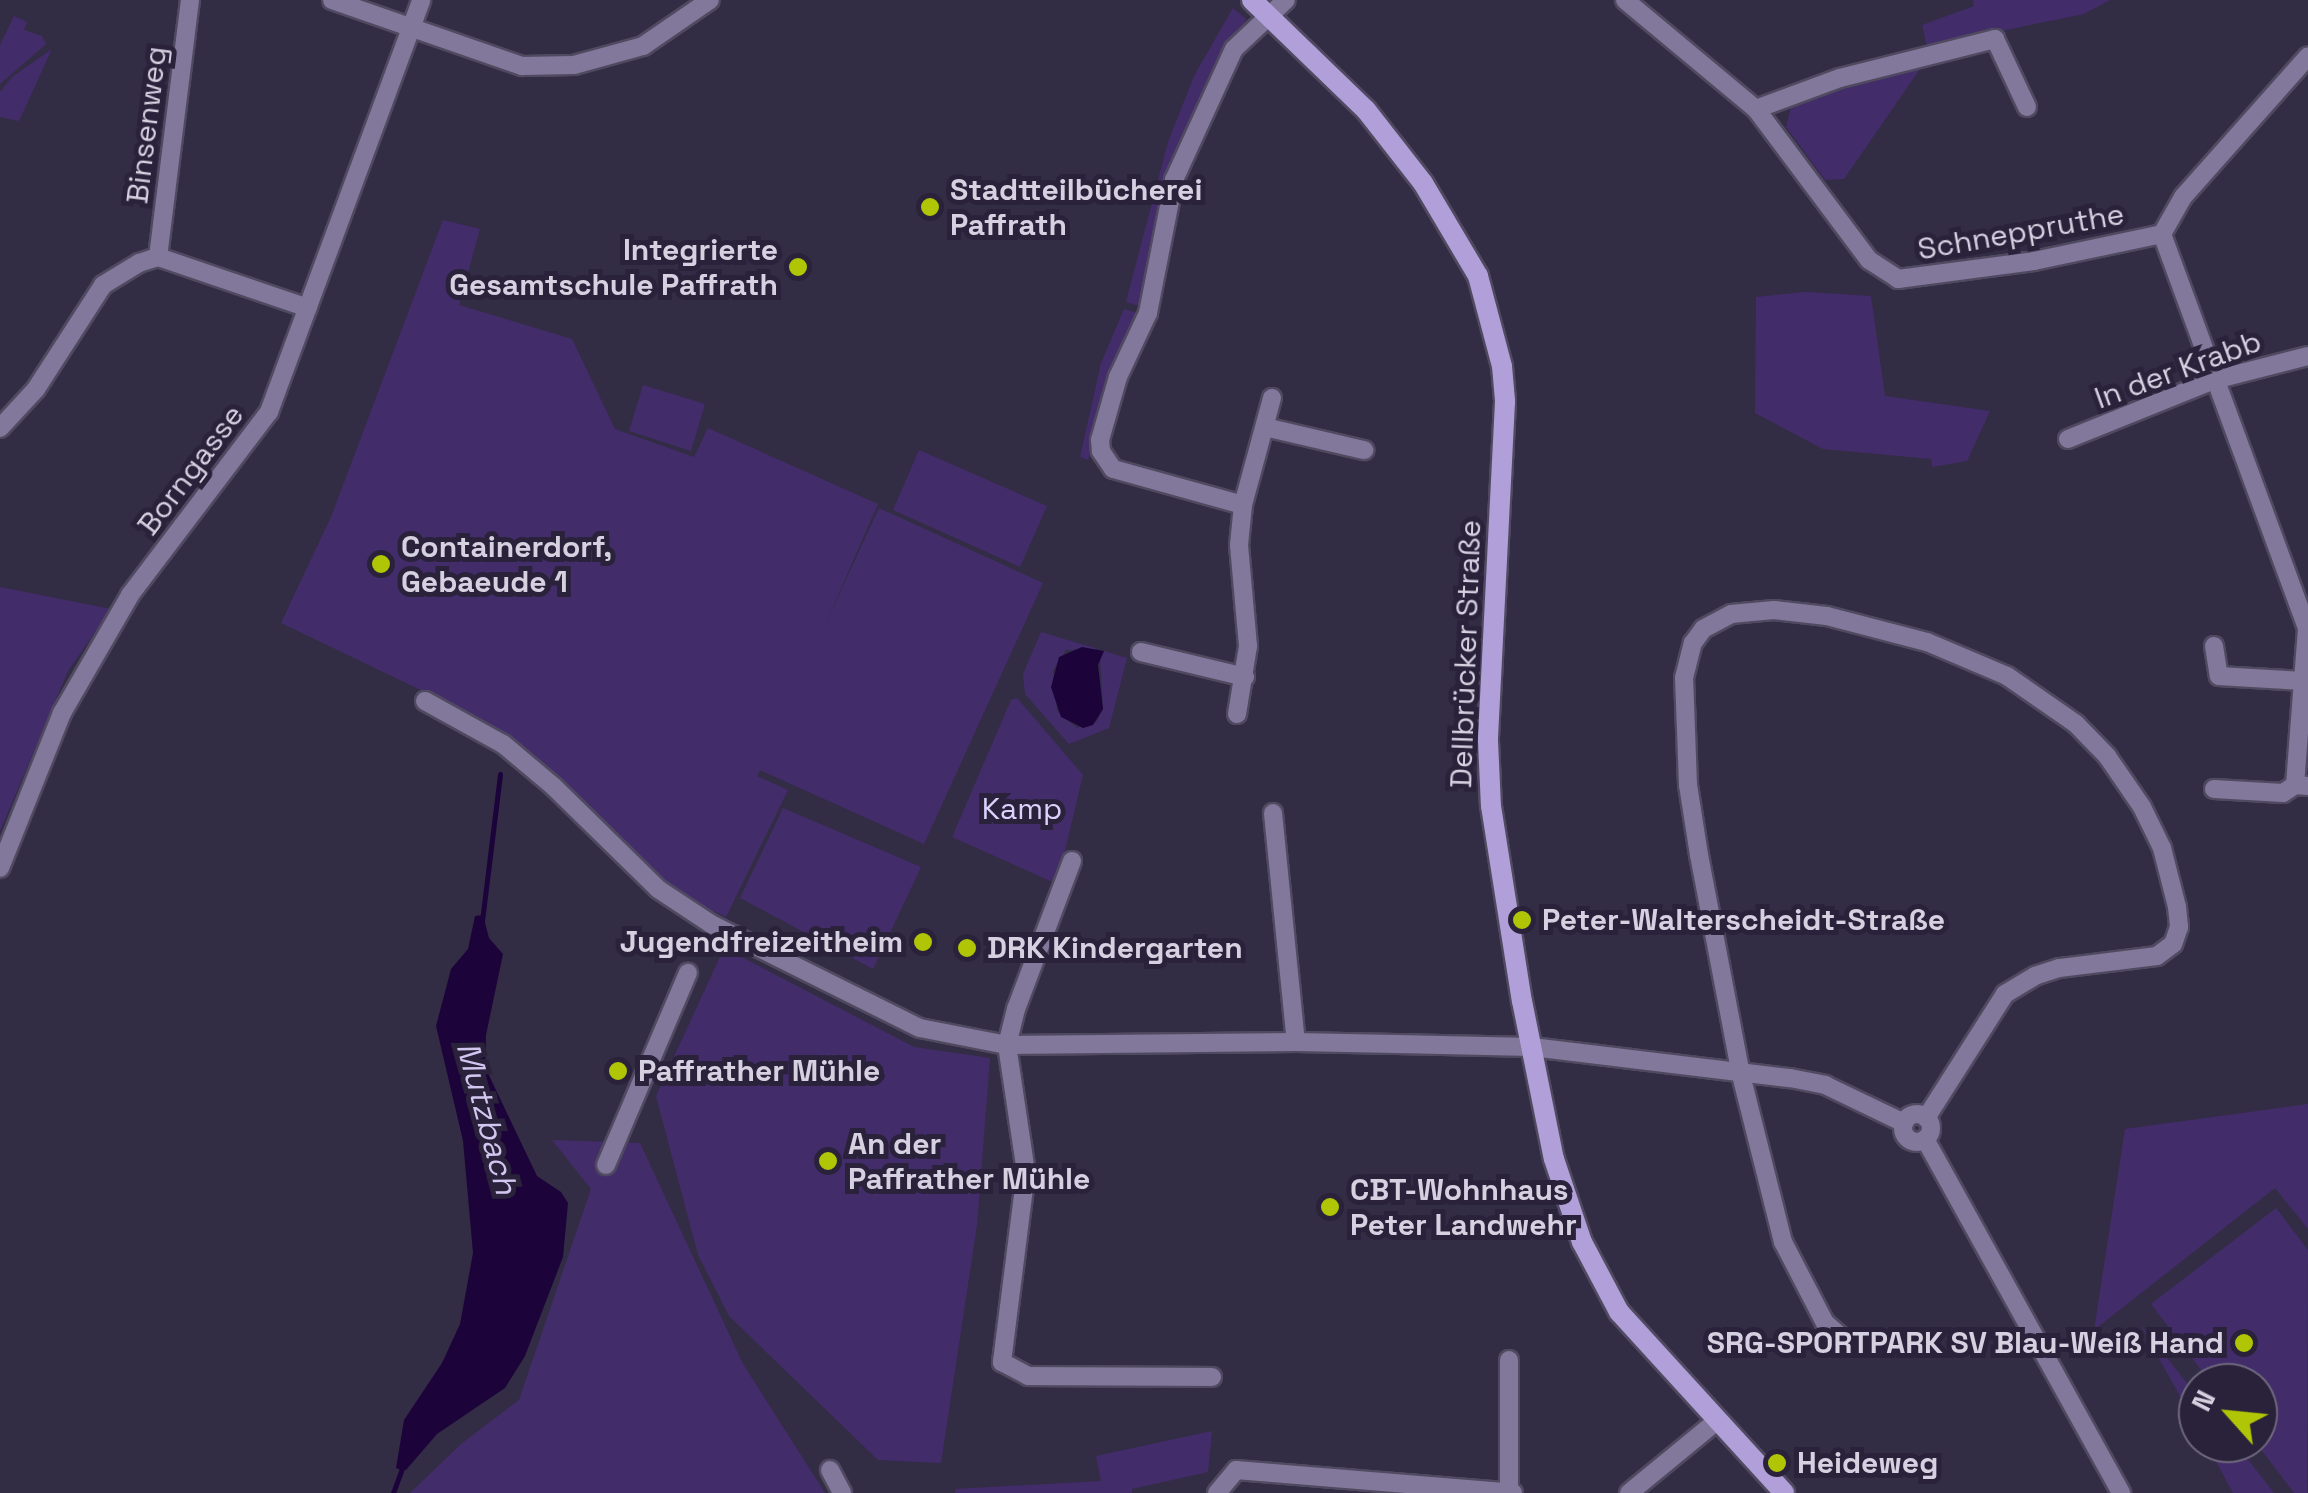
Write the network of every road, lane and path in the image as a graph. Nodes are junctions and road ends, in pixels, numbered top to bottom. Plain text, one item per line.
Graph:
1 (190, 0) edge
2 (332, 0) edge
3 (421, 0) edge
4 (710, 0) edge
5 (1286, 0) edge
6 (1625, 0) edge
7 (1260, 7) edge
8 (412, 31) junction
9 (2308, 56) edge
10 (2027, 107) dead end
11 (1756, 108) junction
12 (2162, 234) junction
13 (158, 257) junction
14 (308, 308) junction
15 (2308, 356) edge
16 (2214, 380) junction
17 (1272, 398) dead end
18 (1266, 427) junction
19 (0, 428) edge
20 (2068, 440) dead end
21 (1364, 450) dead end
22 (1243, 505) junction
23 (2307, 628) edge
24 (2214, 646) dead end
25 (1141, 652) dead end
26 (1245, 677) junction
27 (2303, 682) junction
28 (425, 701) dead end
29 (1237, 714) dead end
30 (2302, 785) edge
31 (2214, 788) dead end
32 (1273, 813) dead end
33 (1072, 861) dead end
34 (0, 868) edge
35 (688, 973) dead end
36 (1296, 1042) junction
37 (1008, 1045) junction
38 (1532, 1047) junction
39 (1742, 1075) junction
40 (1926, 1118) junction
41 (1904, 1123) junction
42 (1925, 1139) junction
43 (606, 1165) dead end
44 (1853, 1347) dead end
45 (1509, 1360) dead end
46 (1212, 1377) dead end
47 (1718, 1420) junction
48 (830, 1470) dead end
49 (1511, 1492) edge
50 (842, 1493) edge
51 (1217, 1493) edge
52 (1629, 1493) edge
53 (1784, 1493) edge
54 (2121, 1493) edge

1 - 13 street, Binsenweg
2 - 8 street
3 - 8 street, Borngasse
4 - 8 street
5 - 7 street
6 - 11 street
7 - 22 street
7 - 38 main road, Dellbrücker Straße
8 - 14 street, Borngasse
9 - 12 street, Schneppruthe
10 - 11 street
11 - 12 street, Schneppruthe
12 - 16 street
13 - 14 street
13 - 19 street
14 - 34 street, Borngasse
15 - 16 street, In der Krabb
16 - 20 street, In der Krabb
16 - 23 street
17 - 18 street
18 - 21 street
18 - 22 street
22 - 26 street
23 - 27 street
24 - 27 street
25 - 26 street
26 - 29 street
27 - 30 street
28 - 37 street
30 - 31 street
32 - 36 street
33 - 37 street
35 - 43 street
36 - 37 street
36 - 38 street
37 - 46 street
38 - 39 street
38 - 47 main road, Dellbrücker Straße
39 - 40 street
39 - 41 street
39 - 44 street
40 - 41 street
40 - 42 street
41 - 42 street
42 - 54 street
45 - 49 street
47 - 52 street
47 - 53 main road, Dellbrücker Straße
48 - 50 street
49 - 51 street

